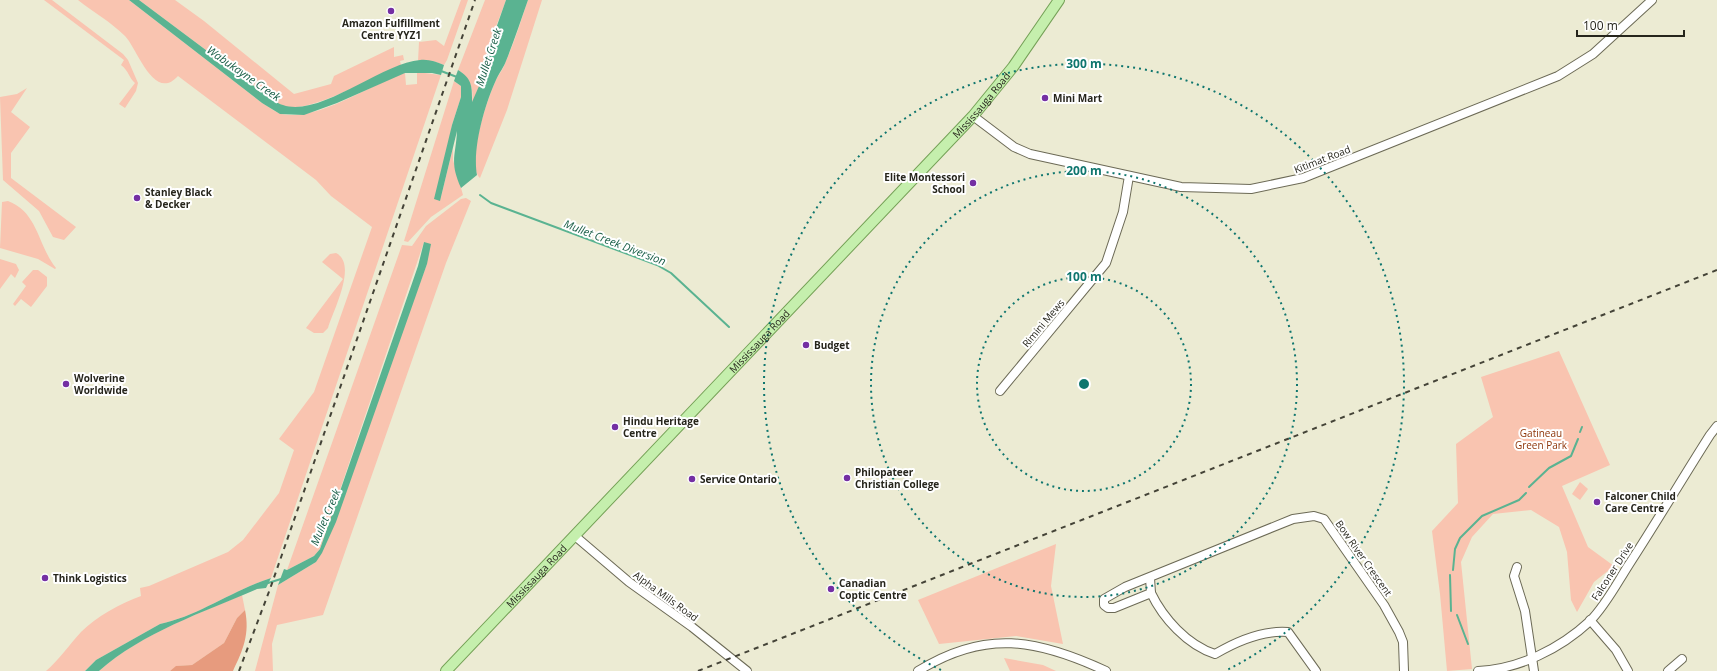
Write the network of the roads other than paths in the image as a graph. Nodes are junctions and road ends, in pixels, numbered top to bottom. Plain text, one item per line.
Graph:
1 (1059, 0) edge
2 (1652, 0) edge
3 (973, 116) junction
4 (1129, 176) junction
5 (1000, 391) dead end
6 (1717, 426) edge
7 (575, 536) junction
8 (1517, 567) dead end
9 (1150, 578) junction
10 (1151, 593) junction
11 (1590, 620) junction
12 (1533, 659) junction
13 (1682, 659) dead end
14 (930, 668) edge
15 (446, 671) edge
16 (748, 671) edge
17 (918, 671) edge
18 (1106, 671) edge
19 (1316, 671) edge
20 (1404, 671) edge
21 (1478, 671) edge
22 (1534, 671) edge
23 (1628, 671) edge
24 (1668, 671) edge

1 - 3 main road, Mississauga Road
2 - 4 street, Kitimat Road
3 - 4 street, Kitimat Road
3 - 7 main road, Mississauga Road
4 - 5 street, Rimini Mews
6 - 11 street, Falconer Drive
7 - 15 main road, Mississauga Road
7 - 16 street, Alpha Mills Road
8 - 12 street
9 - 10 street
9 - 10 street, Bow River Crescent
9 - 20 street, Bow River Crescent
10 - 19 street
11 - 12 street, Falconer Drive
11 - 23 street
12 - 21 street, Falconer Drive
12 - 22 street
13 - 24 street
14 - 17 street
14 - 18 street

